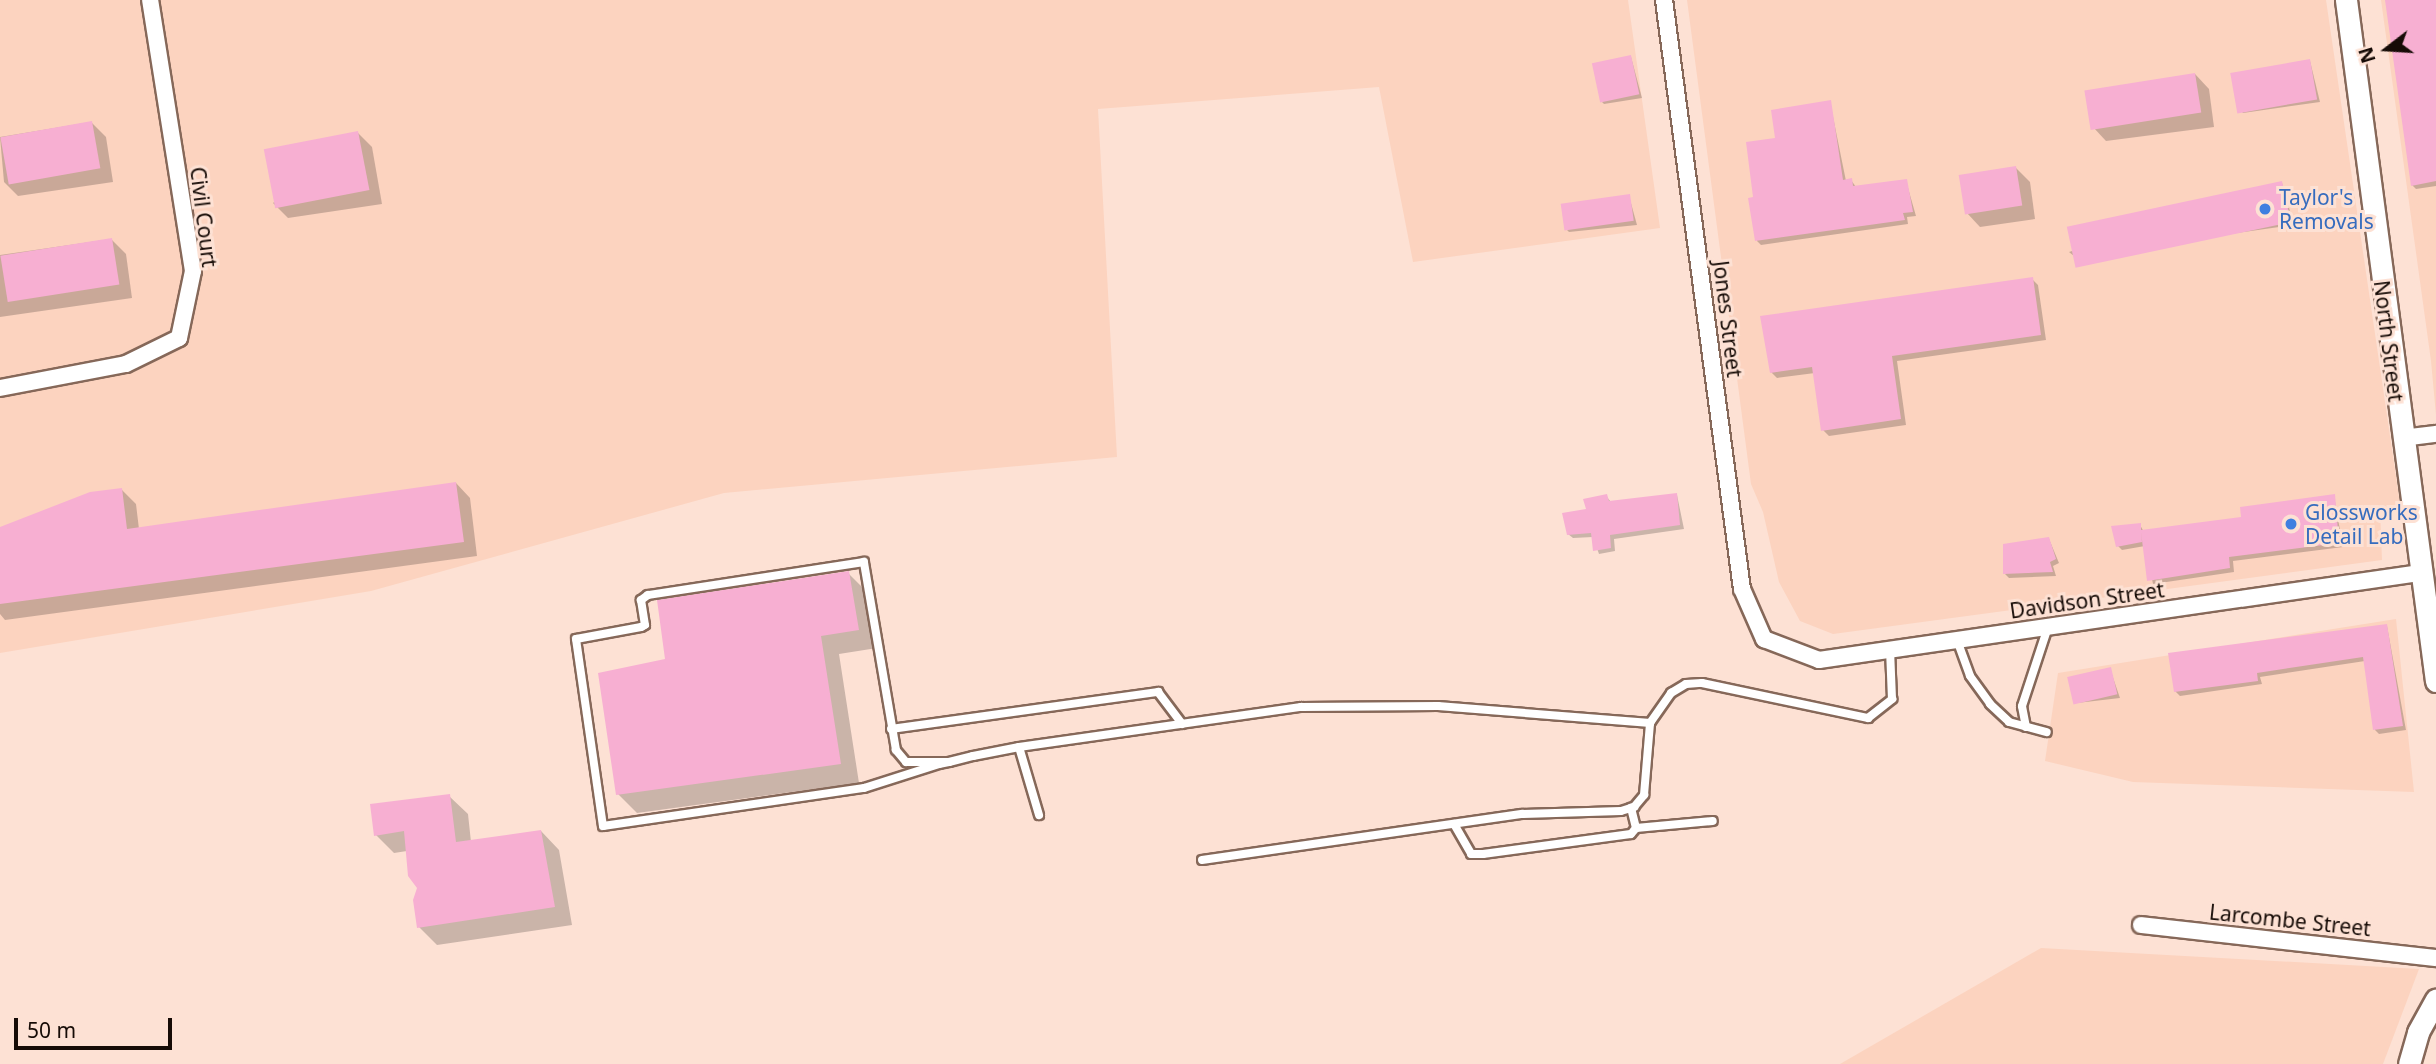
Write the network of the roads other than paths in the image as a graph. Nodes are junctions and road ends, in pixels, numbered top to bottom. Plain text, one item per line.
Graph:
1 (150, 0) edge
2 (1664, 0) edge
3 (2346, 0) edge
4 (0, 388) edge
5 (2436, 434) edge
6 (2402, 438) junction
7 (2419, 573) junction
8 (2048, 626) junction
9 (1764, 639) joint
10 (1957, 640) junction
11 (1890, 650) junction
12 (2436, 681) edge
13 (1650, 723) junction
14 (1182, 724) junction
15 (2025, 727) junction
16 (891, 729) junction
17 (2048, 732) dead end
18 (1019, 747) junction
19 (949, 762) junction
20 (1631, 808) junction
21 (1039, 815) dead end
22 (1713, 821) dead end
23 (1454, 824) junction
24 (1636, 828) junction
25 (1202, 860) dead end
26 (2141, 925) dead end
27 (2436, 957) edge
28 (2436, 1000) edge
29 (2409, 1064) edge

1 - 4 street, Civil Court
2 - 9 street, Jones Street
3 - 6 street, North Street
5 - 6 street
6 - 7 street, North Street
7 - 8 street, Davidson Street
7 - 12 street, North Street
8 - 10 street, Davidson Street
8 - 15 lane
9 - 11 street, Davidson Street
10 - 11 street, Davidson Street
10 - 15 lane
11 - 13 lane
13 - 14 lane
13 - 20 lane
14 - 16 lane
14 - 18 lane
15 - 17 lane
16 - 19 lane
16 - 19 lane
18 - 19 lane
18 - 21 lane
20 - 23 lane
20 - 24 lane
22 - 24 lane
23 - 24 lane
23 - 25 lane
26 - 27 street, Larcombe Street
28 - 29 street

